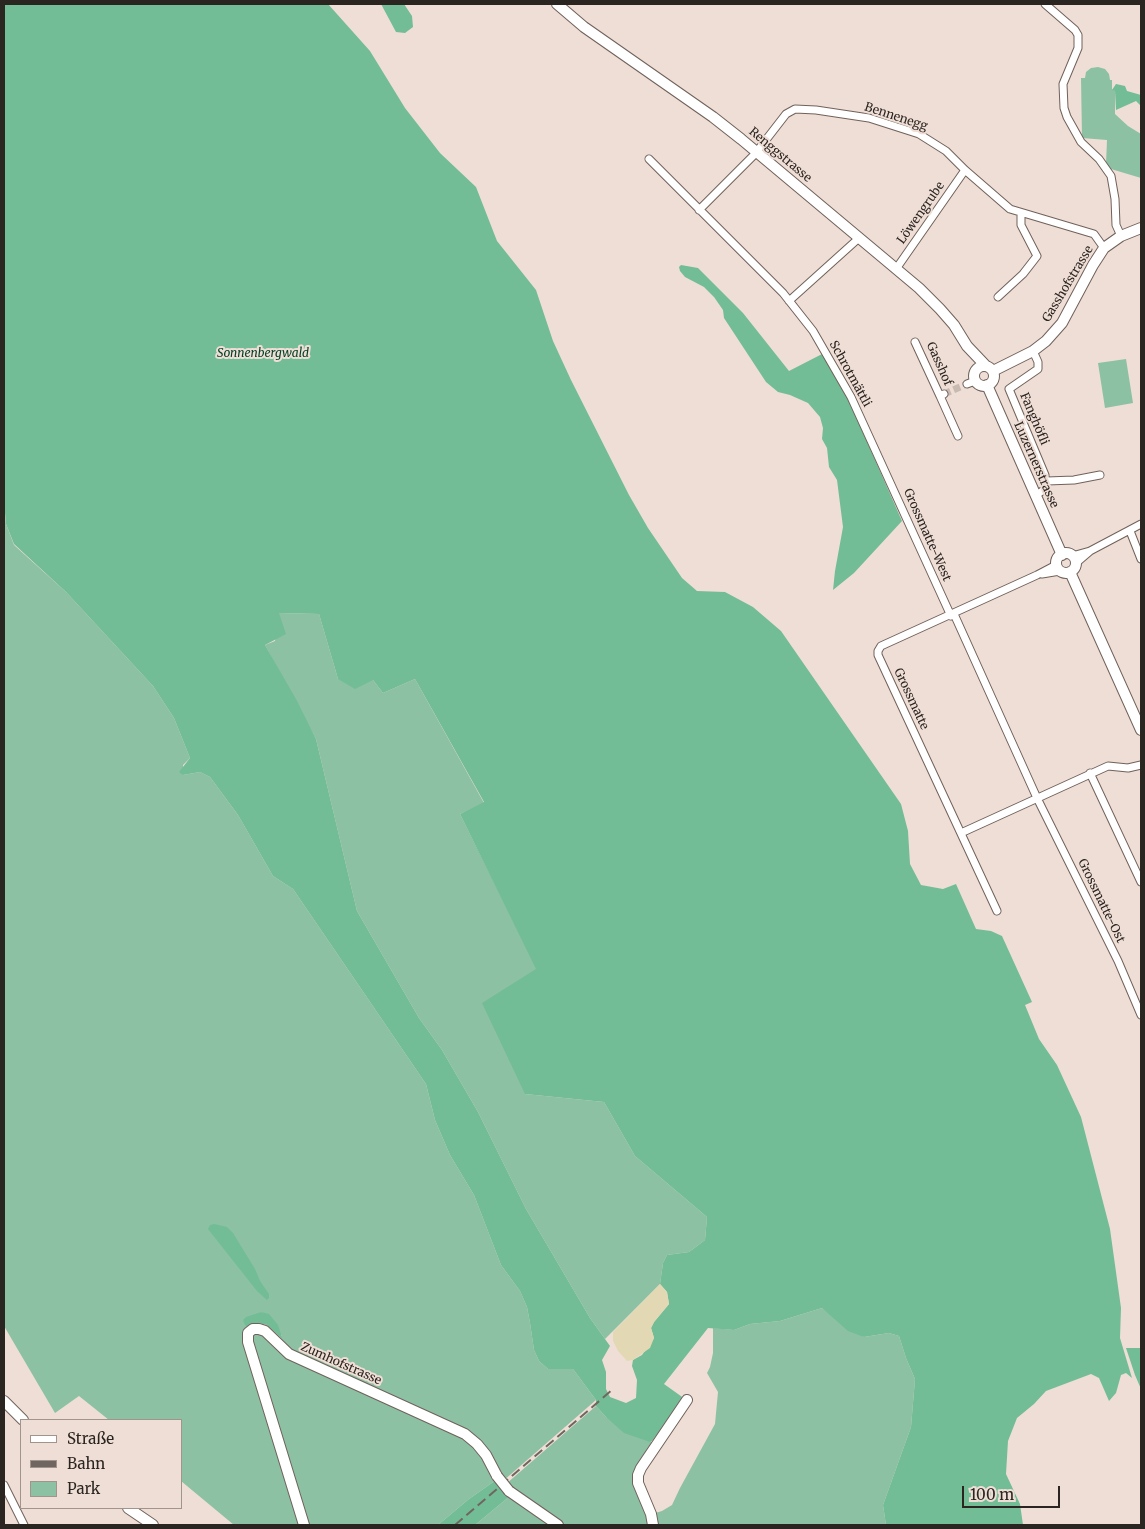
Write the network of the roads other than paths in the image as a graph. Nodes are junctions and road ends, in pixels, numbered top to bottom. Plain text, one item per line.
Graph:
1 (557, 4) edge
2 (1045, 4) edge
3 (757, 152) junction
4 (649, 159) dead end
5 (965, 170) junction
6 (699, 210) junction
7 (1021, 213) junction
8 (1141, 228) edge
9 (1121, 236) junction
10 (859, 238) junction
11 (1104, 248) junction
12 (896, 269) junction
13 (998, 297) dead end
14 (789, 300) junction
15 (916, 342) dead end
16 (967, 346) junction
17 (1033, 351) junction
18 (989, 369) junction
19 (972, 379) junction
20 (987, 385) junction
21 (958, 436) dead end
22 (882, 463) joint
23 (1100, 475) dead end
24 (1046, 481) junction
25 (1035, 496) junction
26 (1141, 524) edge
27 (1130, 531) junction
28 (1141, 559) edge
29 (1066, 564) junction
30 (952, 615) junction
31 (1141, 730) edge
32 (1141, 766) edge
33 (1090, 773) junction
34 (1037, 798) junction
35 (961, 833) junction
36 (1141, 882) edge
37 (997, 911) dead end
38 (1141, 1016) edge
39 (688, 1400) dead end
40 (4, 1401) edge
41 (23, 1419) edge
42 (4, 1485) edge
43 (129, 1509) edge
44 (24, 1525) edge
45 (153, 1525) edge
46 (304, 1525) edge
47 (558, 1525) edge
48 (652, 1525) edge

1 - 3 main road, Renggstrasse
2 - 9 street
3 - 5 street, Bennenegg
3 - 6 street
3 - 10 main road, Renggstrasse
4 - 6 street, Schrotmättli
5 - 7 street, Bennenegg
5 - 12 street, Löwengrube
6 - 14 street, Schrotmättli
7 - 11 street, Bennenegg
7 - 13 street
8 - 9 main road, Gasshofstrasse
9 - 11 main road, Gasshofstrasse
10 - 12 main road, Renggstrasse
10 - 14 street
11 - 17 main road, Gasshofstrasse
12 - 16 main road, Renggstrasse
14 - 22 street, Schrotmättli
15 - 21 street, Gasshof
16 - 18 main road, Renggstrasse
16 - 19 main road, Renggstrasse
17 - 18 main road, Gasshofstrasse
17 - 24 street, Fanghöfli
18 - 19 main road
18 - 20 main road
19 - 20 main road
20 - 25 main road, Luzernerstrasse
22 - 30 street, Grossmatte-West
23 - 24 street
24 - 25 street
25 - 29 main road, Luzernerstrasse
26 - 27 street, Grossmatte
27 - 28 street
27 - 29 street, Grossmatte
29 - 30 street, Grossmatte
29 - 31 main road, Luzernerstrasse
30 - 34 street
30 - 35 street, Grossmatte
32 - 33 street
33 - 34 street
33 - 36 street
34 - 35 street
34 - 38 street, Grossmatte-Ost
35 - 37 street, Grossmatte
39 - 48 main road
40 - 41 main road
42 - 44 street
43 - 45 main road
46 - 47 main road, Zumhofstrasse, bridge

